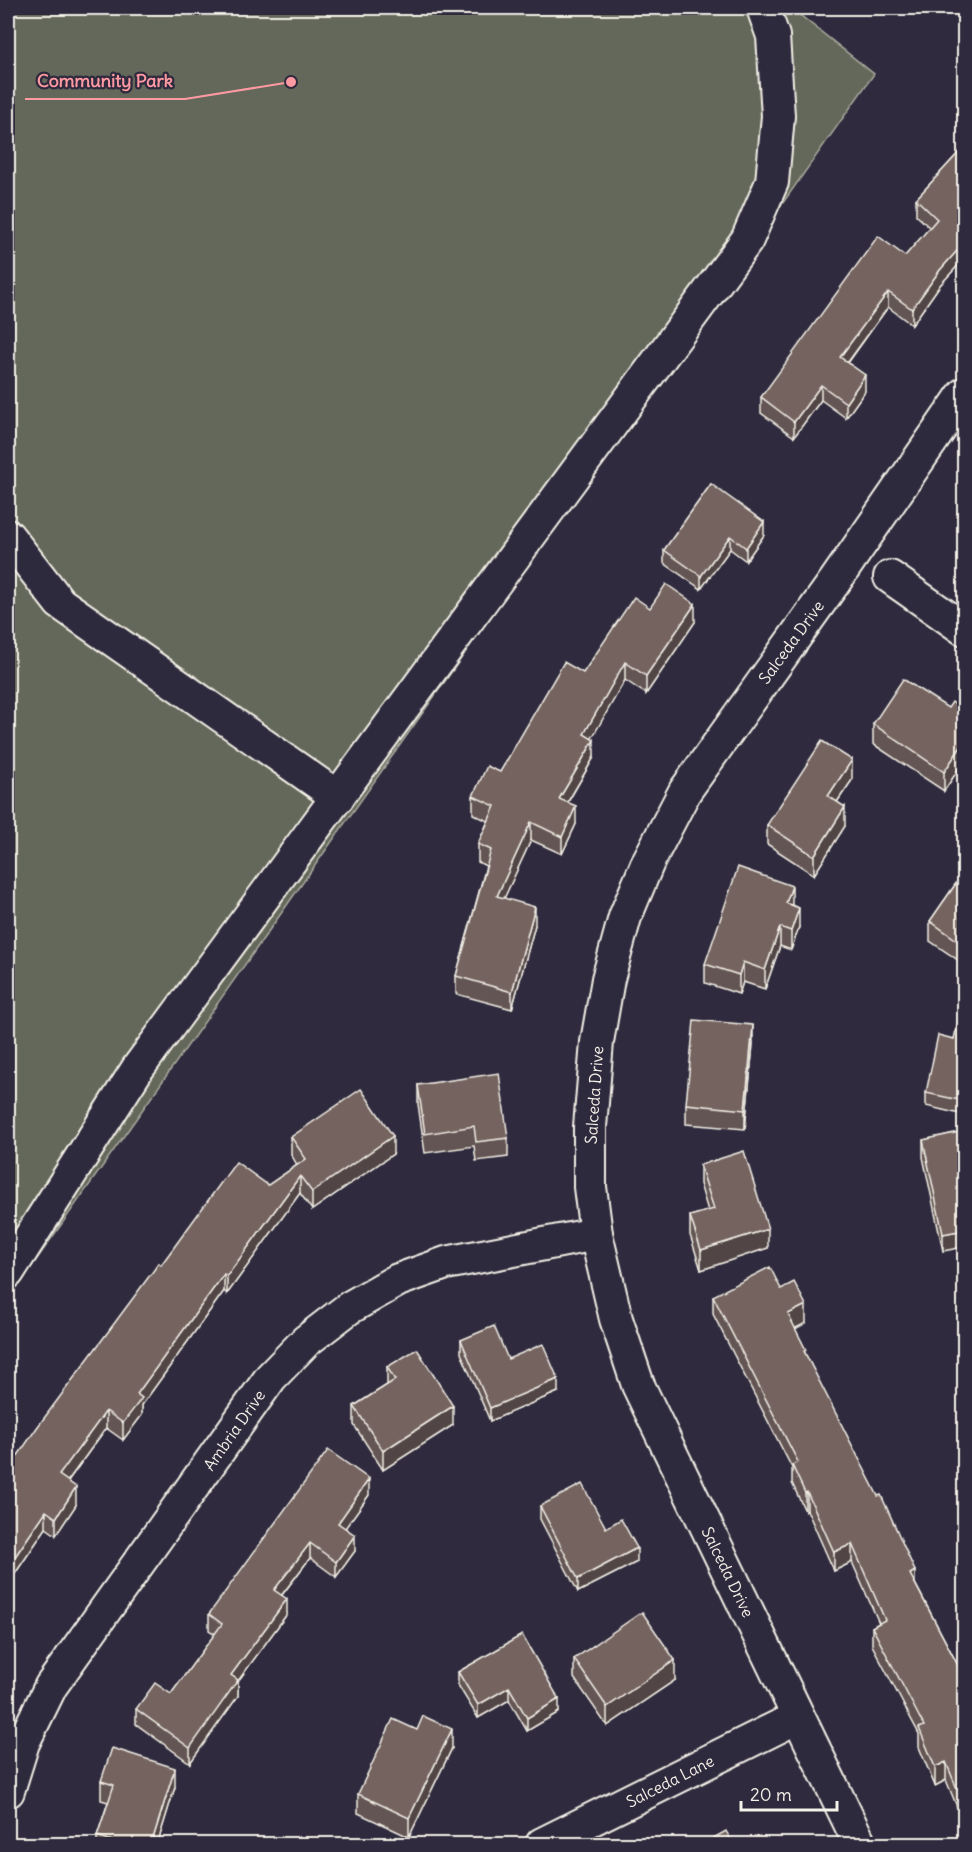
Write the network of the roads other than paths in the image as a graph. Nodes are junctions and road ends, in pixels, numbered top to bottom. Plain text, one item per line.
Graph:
1 (763, 8) edge
2 (964, 394) edge
3 (8, 536) edge
4 (890, 577) dead end
5 (964, 629) edge
6 (338, 797) junction
7 (596, 1234) junction
8 (8, 1272) edge
9 (798, 1717) junction
10 (8, 1791) edge
11 (542, 1845) edge
12 (860, 1845) edge

1 - 6 street
2 - 7 street, Salceda Drive
3 - 6 street
4 - 5 street
6 - 8 street
7 - 9 street, Salceda Drive
7 - 10 street, Ambria Drive
9 - 11 street, Salceda Lane
9 - 12 street, Salceda Drive

